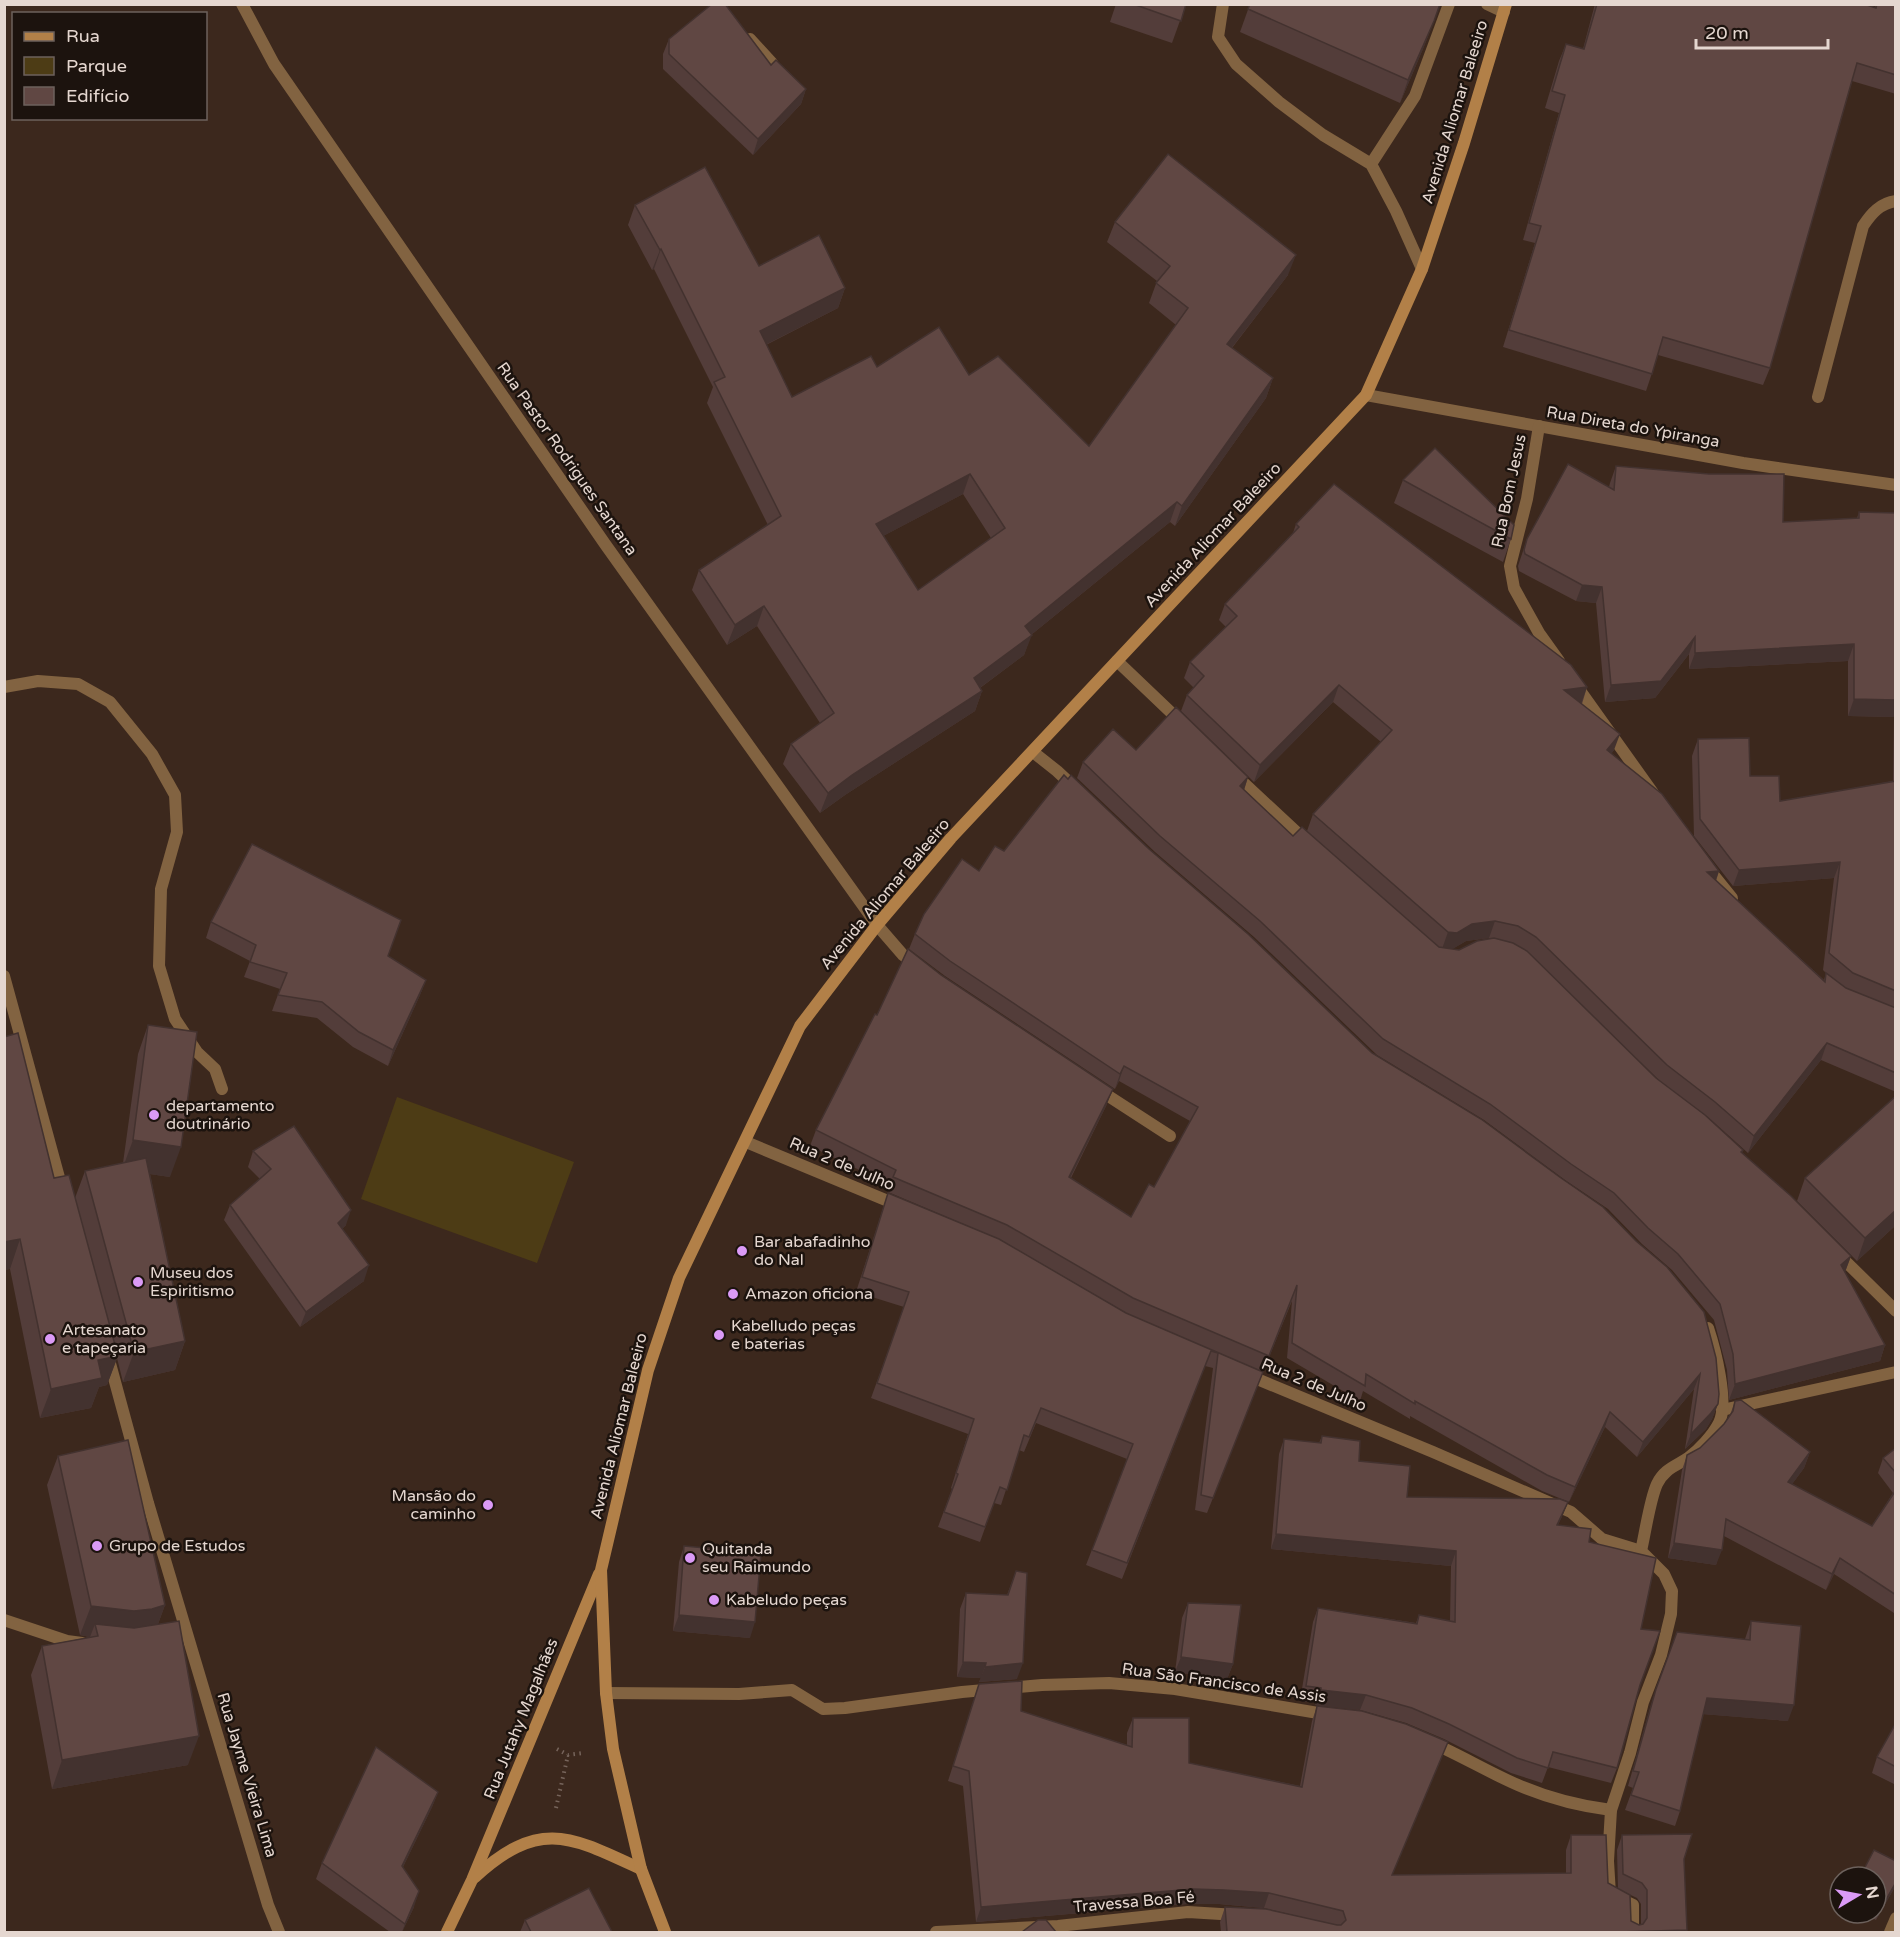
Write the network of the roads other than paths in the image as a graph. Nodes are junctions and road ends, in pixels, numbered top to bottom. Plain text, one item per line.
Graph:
1 (242, 4) edge
2 (1223, 4) edge
3 (1449, 4) edge
4 (1487, 4) edge
5 (1505, 8) edge
6 (742, 30) edge
7 (772, 63) edge
8 (1371, 164) junction
9 (1896, 201) edge
10 (1422, 269) junction
11 (1366, 394) junction
12 (1818, 398) dead end
13 (1539, 426) junction
14 (1896, 485) edge
15 (1117, 661) junction
16 (4, 687) edge
17 (1190, 731) edge
18 (1033, 752) junction
19 (1223, 763) edge
20 (1085, 798) edge
21 (1662, 807) edge
22 (1314, 848) edge
23 (1700, 859) edge
24 (1743, 909) edge
25 (877, 925) junction
26 (4, 976) edge
27 (931, 976) edge
28 (1089, 1083) edge
29 (222, 1089) dead end
30 (1170, 1136) dead end
31 (746, 1142) junction
32 (67, 1207) edge
33 (909, 1210) edge
34 (1824, 1240) edge
35 (1896, 1311) edge
36 (1699, 1314) edge
37 (104, 1344) edge
38 (1230, 1367) edge
39 (1896, 1372) edge
40 (1722, 1410) junction
41 (1641, 1551) junction
42 (600, 1570) junction
43 (4, 1620) edge
44 (89, 1645) edge
45 (606, 1693) junction
46 (1346, 1717) edge
47 (1421, 1739) edge
48 (1611, 1810) junction
49 (641, 1869) junction
50 (472, 1880) junction
51 (1252, 1915) edge
52 (1896, 1918) edge
53 (279, 1932) edge
54 (447, 1932) edge
55 (664, 1932) edge
56 (936, 1932) edge
57 (1633, 1932) edge
58 (1890, 1932) edge

1 - 25 street, Rua Pastor Rodrigues Santana
2 - 8 street
3 - 8 street
4 - 5 street
5 - 10 main road, Avenida Aliomar Baleeiro
6 - 7 street
8 - 10 street
9 - 12 street
10 - 11 main road, Avenida Aliomar Baleeiro
11 - 13 street, Rua Direta do Ypiranga
11 - 15 main road, Avenida Aliomar Baleeiro
13 - 14 street, Rua Direta do Ypiranga
13 - 21 street, Rua Bom Jesus
15 - 17 street
15 - 18 main road, Avenida Aliomar Baleeiro
16 - 29 street
18 - 20 street
18 - 25 main road, Avenida Aliomar Baleeiro
19 - 22 street
23 - 24 street
25 - 27 street, Rua Pastor Rodrigues Santana
25 - 31 main road, Avenida Aliomar Baleeiro
26 - 32 street
28 - 30 street
31 - 33 street, Rua 2 de Julho
31 - 42 main road, Avenida Aliomar Baleeiro
34 - 35 street
36 - 40 street
37 - 53 street, Rua Jayme Vieira Lima
38 - 41 street, Rua 2 de Julho
39 - 40 street
40 - 41 street
41 - 48 street
42 - 45 main road, Avenida Aliomar Baleeiro
42 - 50 main road, Rua Jutahy Magalhães
43 - 44 street
45 - 46 street, Rua São Francisco de Assis
45 - 49 main road, Avenida Aliomar Baleeiro
47 - 48 street
48 - 57 street
49 - 50 main road
49 - 55 main road, Avenida Aliomar Baleeiro
50 - 54 main road
51 - 56 street, Travessa Boa Fé
52 - 58 street

